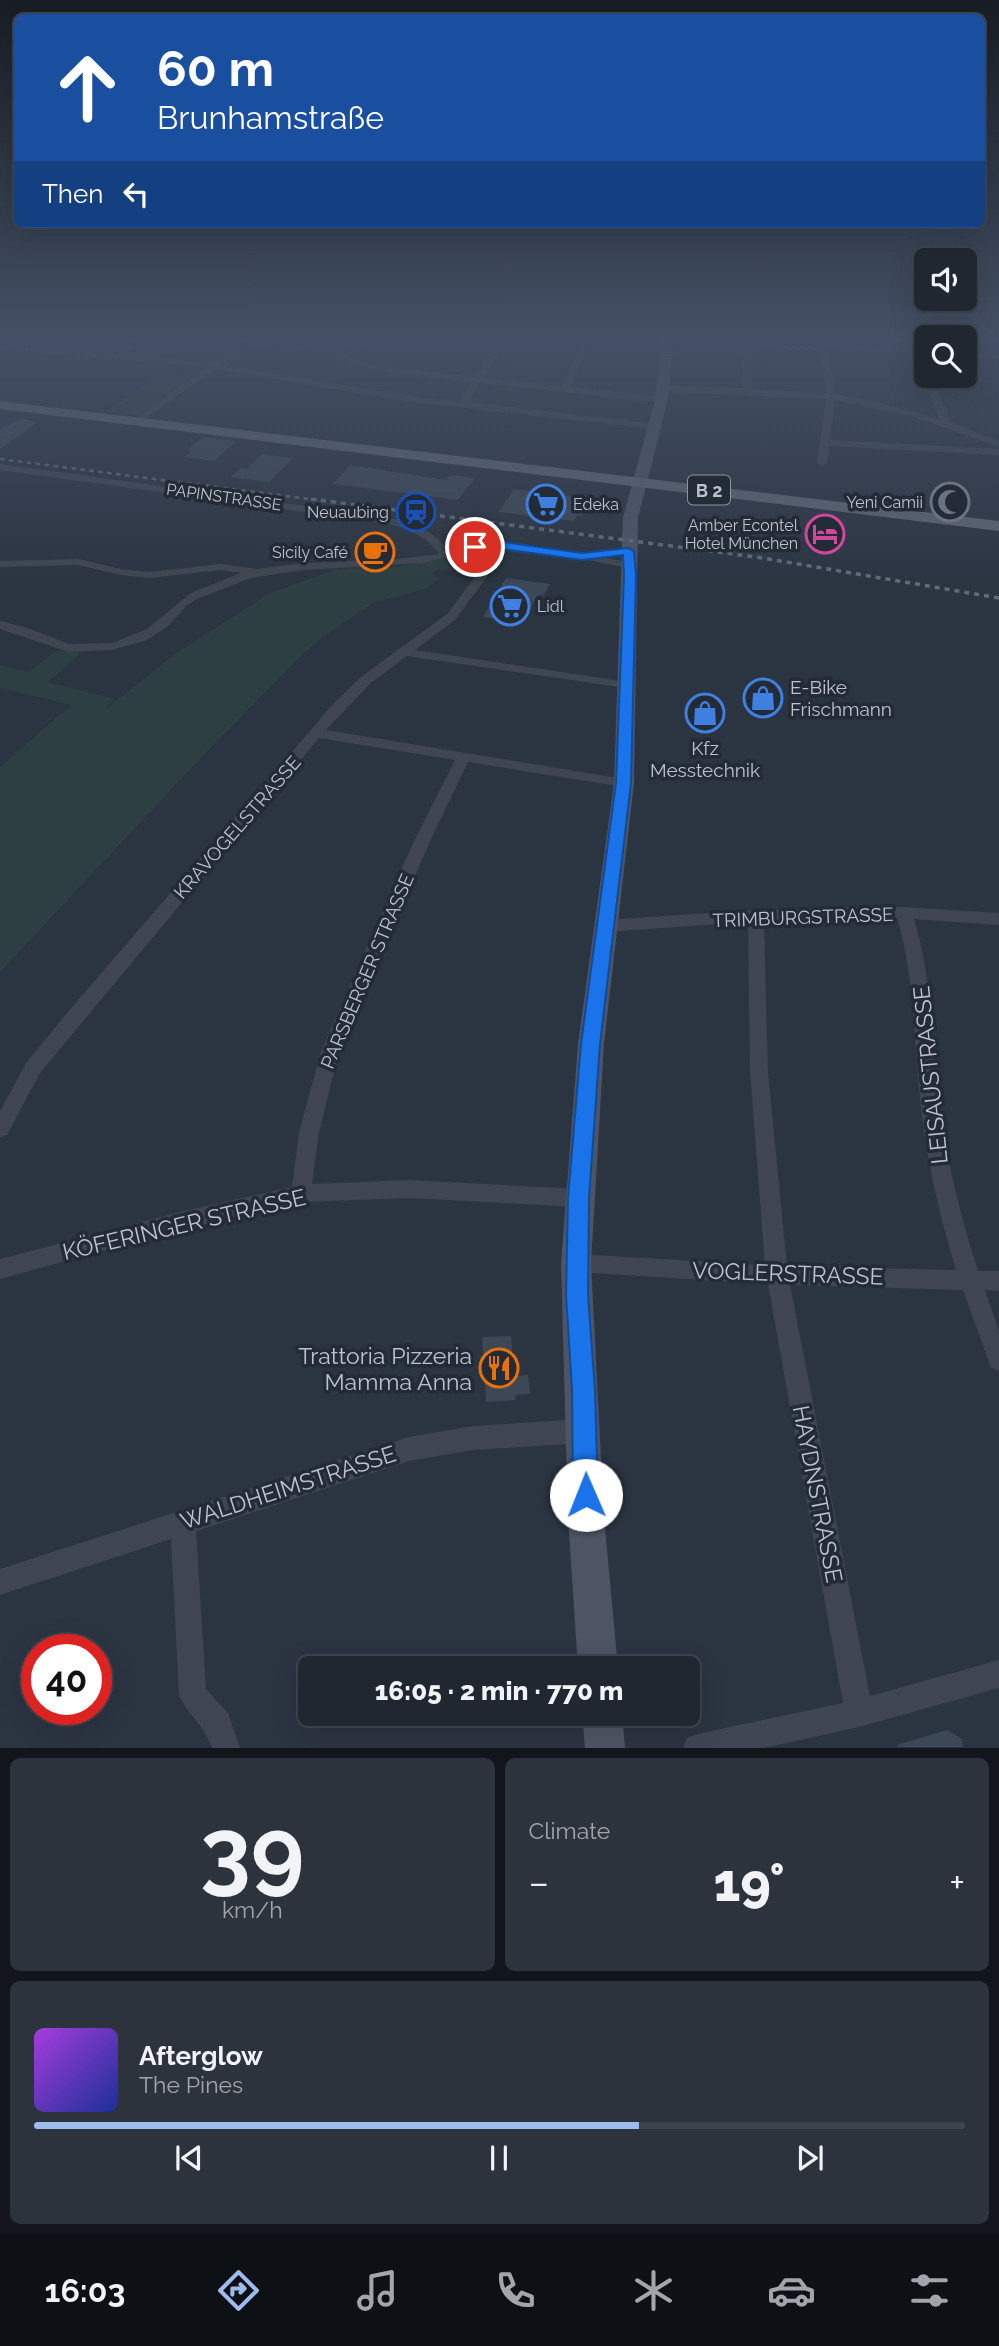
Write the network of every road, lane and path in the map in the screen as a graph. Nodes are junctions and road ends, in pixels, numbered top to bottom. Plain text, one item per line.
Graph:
1 (134, 421) edge
2 (138, 421) joint
3 (607, 421) edge
4 (657, 421) edge
5 (828, 421) edge
6 (935, 421) edge
7 (940, 422) joint
8 (655, 426) junction
9 (826, 443) junction
10 (999, 444) edge
11 (999, 452) edge
12 (822, 463) dead end
13 (0, 467) edge
14 (640, 482) junction
15 (999, 526) edge
16 (475, 547) junction
17 (502, 550) junction
18 (534, 551) junction
19 (446, 556) junction
20 (628, 558) junction
21 (0, 564) edge
22 (258, 573) junction
23 (0, 625) edge
24 (406, 652) junction
25 (628, 686) junction
26 (317, 733) junction
27 (463, 758) junction
28 (624, 783) junction
29 (904, 913) junction
30 (756, 917) junction
31 (999, 919) edge
32 (606, 926) junction
33 (0, 1129) edge
34 (302, 1193) junction
35 (579, 1198) junction
36 (576, 1263) junction
37 (0, 1269) edge
38 (777, 1275) junction
39 (968, 1278) junction
40 (999, 1282) edge
41 (999, 1360) edge
42 (585, 1431) junction
43 (183, 1521) junction
44 (0, 1582) edge
45 (597, 1656) edge
46 (999, 1674) edge
47 (859, 1713) junction
48 (603, 1726) edge
49 (226, 1748) edge
50 (605, 1748) edge
51 (697, 1748) edge

1 - 2 main road, B 2
2 - 14 main road, B 2
3 - 8 street
4 - 8 street
5 - 9 street
6 - 7 street
7 - 10 street
8 - 14 street
9 - 11 street
9 - 12 street
13 - 19 street, PAPINSTRASSE
14 - 15 main road, B 2
14 - 20 street
16 - 17 street
16 - 18 street
16 - 19 street
17 - 18 street
17 - 24 street, KRAVOGELSTRASSE
18 - 20 street
19 - 22 street
20 - 25 street
21 - 22 street
22 - 23 street
24 - 25 street
24 - 26 street, KRAVOGELSTRASSE
25 - 28 street
26 - 27 street
26 - 33 street, KRAVOGELSTRASSE
27 - 28 street
27 - 34 street, PARSBERGER STRASSE
28 - 32 street
29 - 30 street, TRIMBURGSTRASSE
29 - 31 street, TRIMBURGSTRASSE
29 - 39 street, LEISAUSTRASSE
30 - 32 street, TRIMBURGSTRASSE
30 - 38 street, HAYDNSTRASSE
32 - 35 street
34 - 35 street, KÖFERINGER STRASSE
34 - 37 street, KÖFERINGER STRASSE
35 - 36 street
36 - 38 street, VOGLERSTRASSE
36 - 42 street
38 - 39 street, VOGLERSTRASSE
38 - 47 street, HAYDNSTRASSE
39 - 40 street, VOGLERSTRASSE
39 - 41 street, LEISAUSTRASSE
42 - 43 street, WALDHEIMSTRASSE
42 - 45 street
43 - 44 street, WALDHEIMSTRASSE
43 - 49 street
46 - 47 street
47 - 51 street
48 - 50 street

